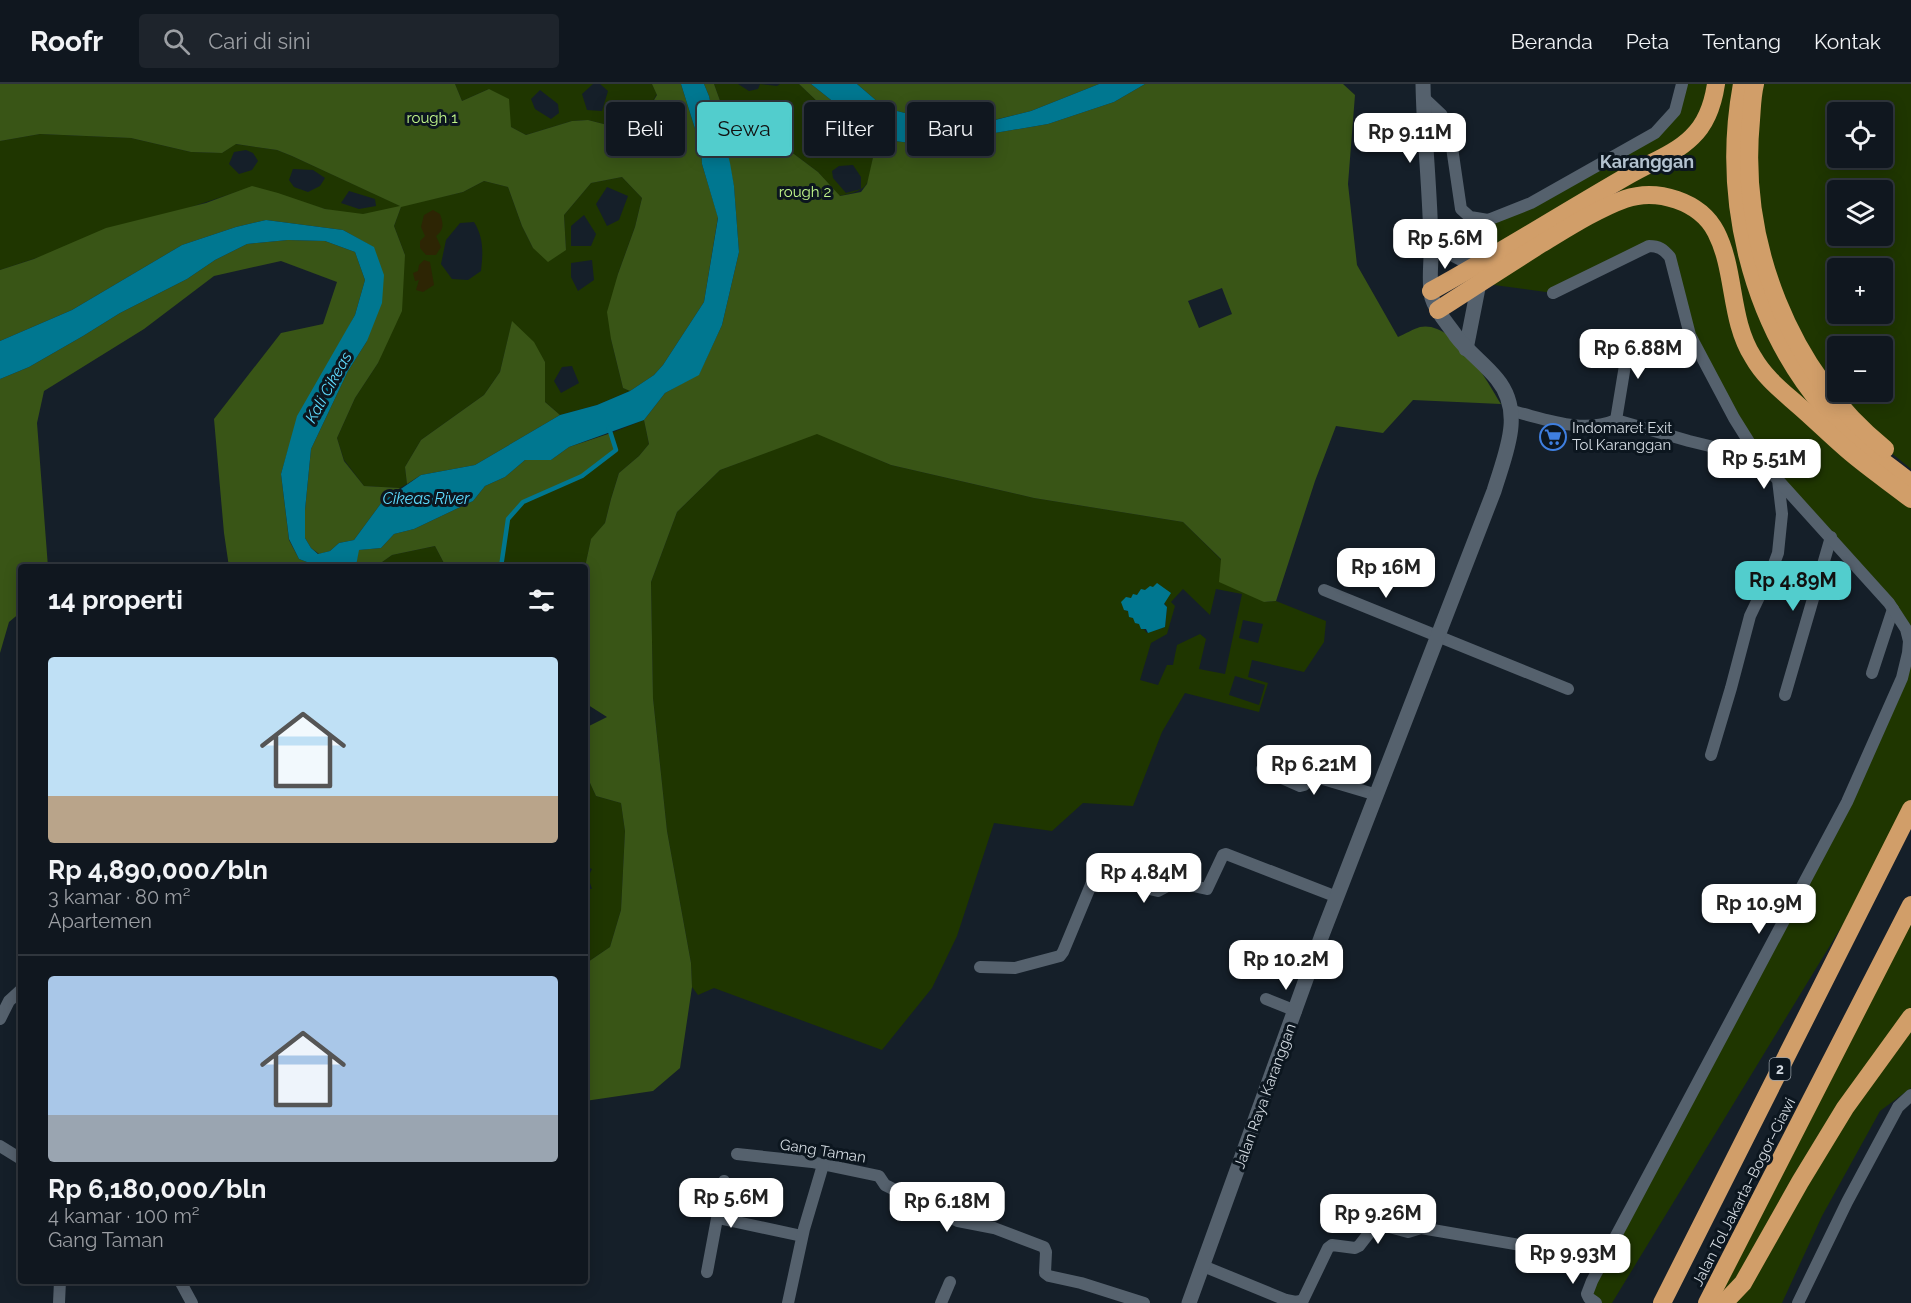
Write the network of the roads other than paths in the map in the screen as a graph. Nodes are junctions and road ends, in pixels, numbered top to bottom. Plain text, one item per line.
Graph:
1 (1682, 84) edge
2 (1716, 84) edge
3 (1742, 84) edge
4 (1755, 84) edge
5 (1423, 91) edge
6 (1431, 243) junction
7 (1477, 275) junction
8 (1431, 291) junction
9 (1553, 293) dead end
10 (1438, 310) junction
11 (1630, 335) dead end
12 (1466, 349) junction
13 (1512, 411) junction
14 (1616, 420) junction
15 (1759, 458) junction
16 (1911, 470) edge
17 (1779, 480) junction
18 (1911, 483) edge
19 (1911, 499) edge
20 (1831, 537) junction
21 (1324, 590) dead end
22 (1893, 609) junction
23 (1437, 636) junction
24 (1872, 672) dead end
25 (1568, 689) dead end
26 (1785, 695) dead end
27 (1711, 755) dead end
28 (1262, 769) dead end
29 (1377, 795) junction
30 (1911, 809) edge
31 (1337, 897) junction
32 (1911, 905) edge
33 (980, 967) dead end
34 (18, 993) edge
35 (1266, 999) dead end
36 (1296, 1011) junction
37 (1911, 1017) edge
38 (0, 1018) edge
39 (1911, 1095) edge
40 (0, 1146) edge
41 (737, 1154) dead end
42 (18, 1157) edge
43 (823, 1165) junction
44 (724, 1181) dead end
45 (718, 1218) junction
46 (802, 1236) junction
47 (1602, 1259) junction
48 (1203, 1266) junction
49 (707, 1272) dead end
50 (950, 1282) dead end
51 (60, 1284) edge
52 (182, 1284) edge
53 (59, 1303) edge
54 (192, 1303) edge
55 (788, 1303) edge
56 (941, 1303) edge
57 (1144, 1303) edge
58 (1189, 1303) edge
59 (1596, 1303) edge
60 (1662, 1303) edge
61 (1707, 1303) edge
62 (1724, 1303) edge
63 (1798, 1303) edge

1 - 5 street
2 - 7 highway
3 - 18 highway
4 - 16 highway
5 - 6 street, Jalan Raya Karanggan
6 - 7 street
6 - 8 street, Jalan Raya Karanggan
7 - 8 highway
7 - 10 highway
7 - 12 street
7 - 19 highway
8 - 10 street, Jalan Raya Karanggan
9 - 15 street
10 - 12 street, Jalan Raya Karanggan
11 - 14 street
12 - 13 street, Jalan Raya Karanggan
13 - 14 street
13 - 23 street, Jalan Raya Karanggan
14 - 15 street
15 - 17 street
17 - 20 street
17 - 27 street
20 - 22 street
20 - 26 street
21 - 23 street
22 - 24 street
22 - 47 street
23 - 25 street
23 - 29 street, Jalan Raya Karanggan
28 - 29 street
29 - 31 street, Jalan Raya Karanggan
30 - 60 highway, Jalan Tol Jakarta–Bogor–Ciawi / 2
31 - 33 street
31 - 36 street, Jalan Raya Karanggan
32 - 61 highway, Jalan Tol Jakarta–Bogor–Ciawi
34 - 38 street
35 - 36 street
36 - 48 street, Jalan Raya Karanggan
37 - 62 highway
39 - 63 street
40 - 42 street
41 - 43 street, Gang Taman
43 - 46 street
43 - 57 street, Gang Taman
44 - 45 street
45 - 46 street
45 - 49 street
46 - 55 street
47 - 48 street
47 - 59 street
48 - 58 street, Jalan Raya Karanggan
50 - 56 street
51 - 53 street
52 - 54 street

